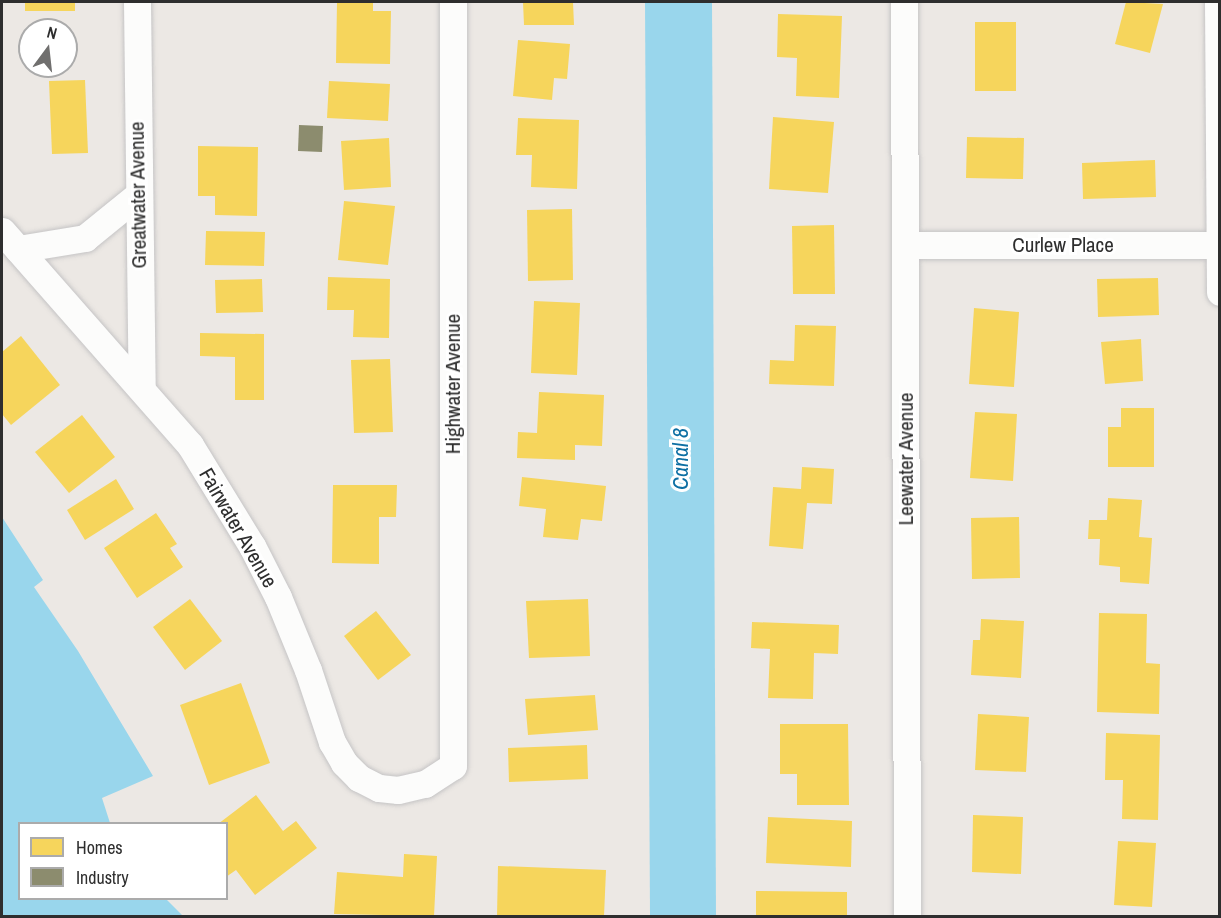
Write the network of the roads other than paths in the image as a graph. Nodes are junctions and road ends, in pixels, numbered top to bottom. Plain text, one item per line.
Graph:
1 (137, 2) edge
2 (453, 2) edge
3 (904, 2) edge
4 (1218, 2) edge
5 (138, 195) junction
6 (10, 240) edge
7 (906, 245) junction
8 (1219, 245) edge
9 (1220, 292) edge
10 (142, 388) junction
11 (453, 766) joint
12 (907, 916) edge

1 - 5 street, Greatwater Avenue
2 - 11 street, Highwater Avenue
3 - 7 street, Leewater Avenue
4 - 8 street
5 - 6 street
5 - 10 street, Greatwater Avenue
6 - 10 street, Fairwater Avenue
7 - 8 street, Curlew Place
7 - 12 street, Leewater Avenue
8 - 9 street
10 - 11 street, Fairwater Avenue

